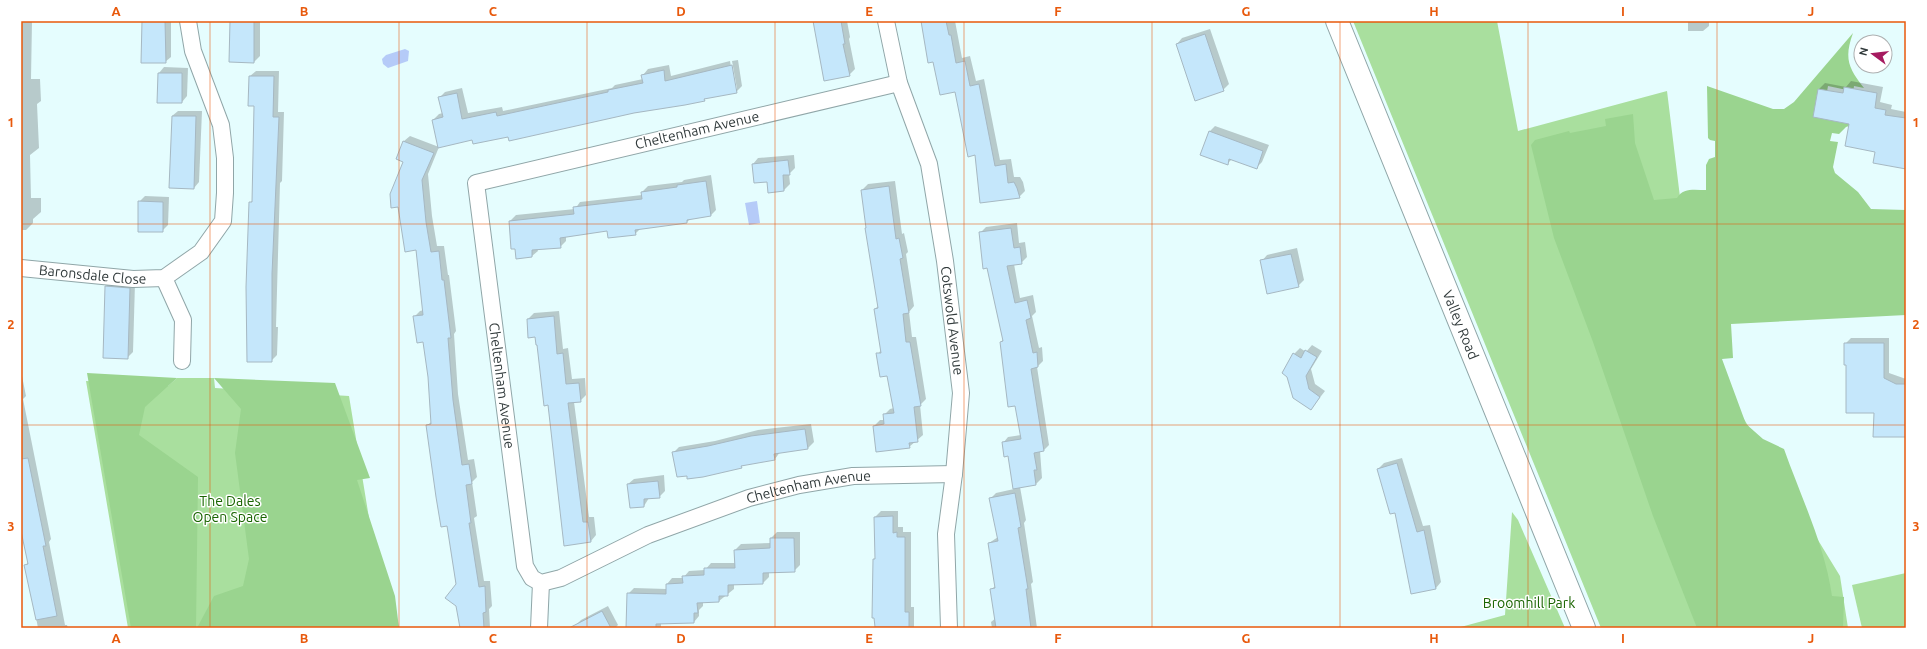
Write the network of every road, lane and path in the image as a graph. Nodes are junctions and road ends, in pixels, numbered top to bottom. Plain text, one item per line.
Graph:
1 (188, 21) edge
2 (886, 21) edge
3 (1337, 21) edge
4 (899, 83) junction
5 (21, 268) edge
6 (164, 278) junction
7 (182, 361) dead end
8 (954, 474) junction
9 (541, 583) junction
10 (539, 628) edge
11 (949, 628) edge
12 (1584, 628) edge

1 - 6 street, Baronsdale Close
2 - 4 street, Cotswold Avenue
3 - 12 main road, Valley Road
4 - 8 street, Cotswold Avenue
4 - 9 street, Cheltenham Avenue
5 - 6 street, Baronsdale Close
6 - 7 street, Baronsdale Close
8 - 9 street, Cheltenham Avenue
8 - 11 street, Cotswold Avenue
9 - 10 street

